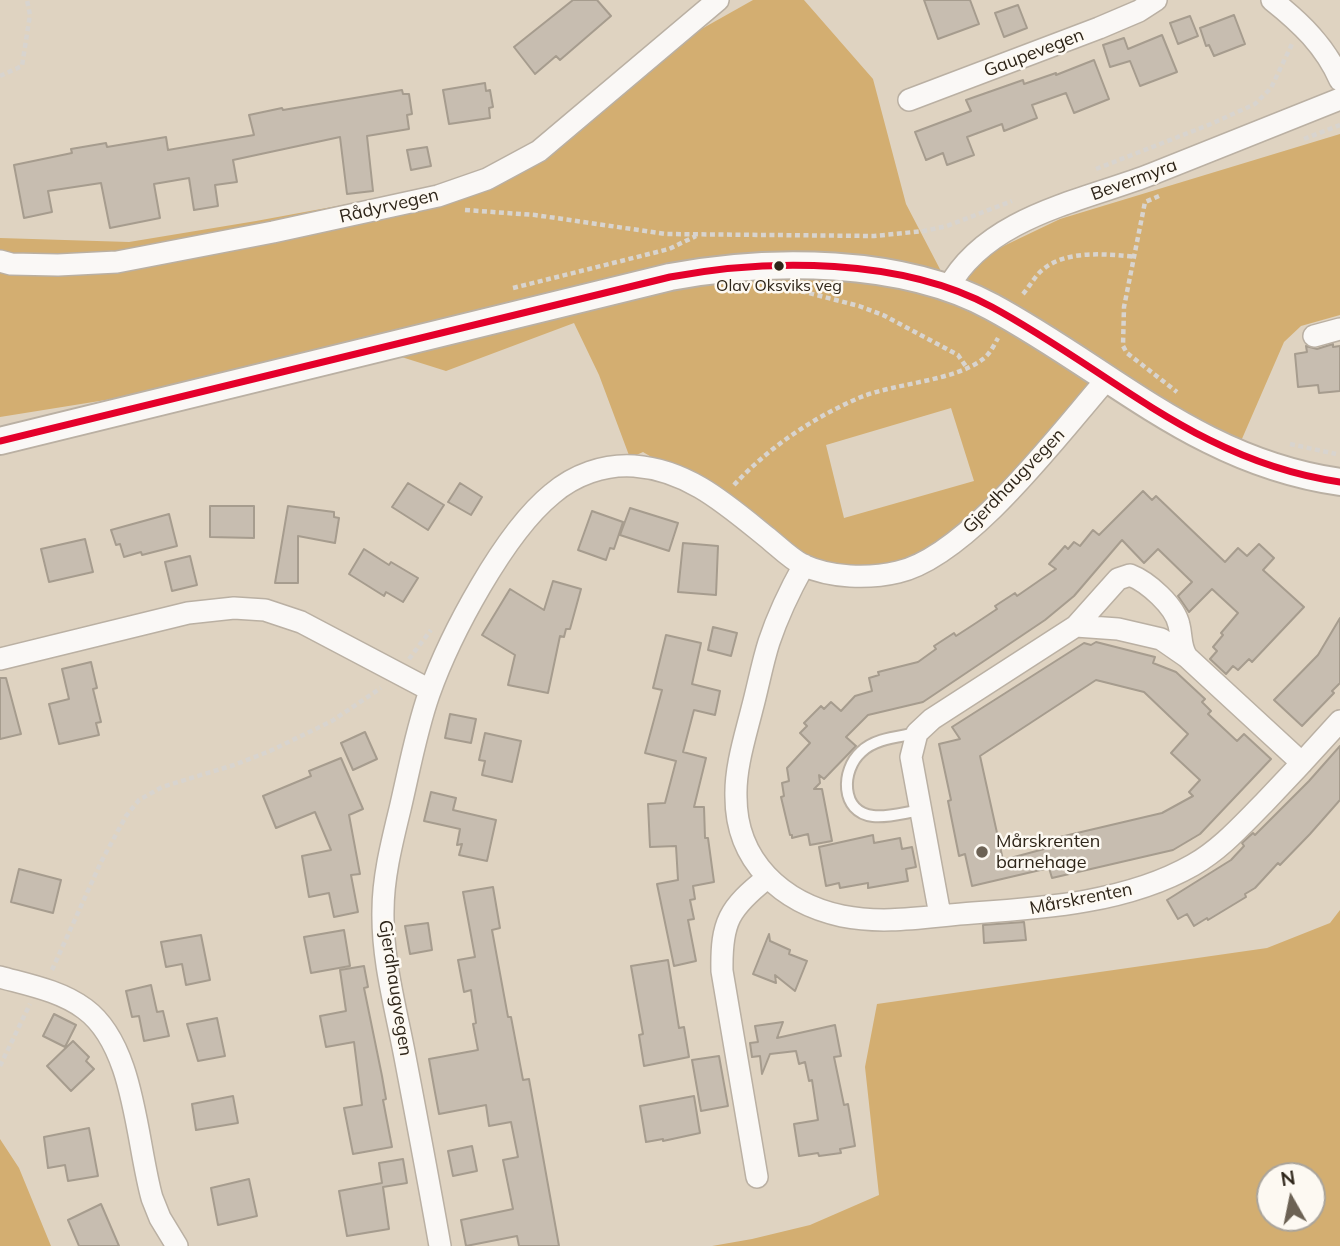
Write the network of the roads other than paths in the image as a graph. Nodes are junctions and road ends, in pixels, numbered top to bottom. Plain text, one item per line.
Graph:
1 (718, 0) edge
2 (1156, 0) edge
3 (1272, 0) edge
4 (1340, 80) edge
5 (1340, 99) edge
6 (909, 100) dead end
7 (0, 261) edge
8 (948, 288) junction
9 (1340, 329) edge
10 (1314, 336) dead end
11 (1107, 379) junction
12 (0, 442) edge
13 (1340, 482) edge
14 (804, 565) junction
15 (1076, 626) junction
16 (1187, 657) junction
17 (0, 659) edge
18 (430, 690) junction
19 (1340, 721) edge
20 (917, 733) junction
21 (1302, 763) junction
22 (922, 810) junction
23 (767, 878) junction
24 (940, 915) junction
25 (0, 977) edge
26 (757, 1177) dead end
27 (177, 1246) edge
28 (440, 1246) edge

1 - 7 street, Rådyrvegen
2 - 6 street, Gaupevegen
3 - 4 street
5 - 8 street, Bevermyra
8 - 11 street
8 - 12 street
9 - 10 street
11 - 13 street
11 - 14 street, Gjerdhaugvegen
14 - 18 street, Gjerdhaugvegen
14 - 23 street, Mårskrenten
15 - 16 street
15 - 16 street
15 - 20 street
16 - 21 street
17 - 18 street
18 - 28 street, Gjerdhaugvegen
19 - 21 street, Mårskrenten
20 - 22 street
20 - 22 lane
21 - 24 street, Mårskrenten
22 - 24 street
23 - 24 street, Mårskrenten
23 - 26 street
25 - 27 street

